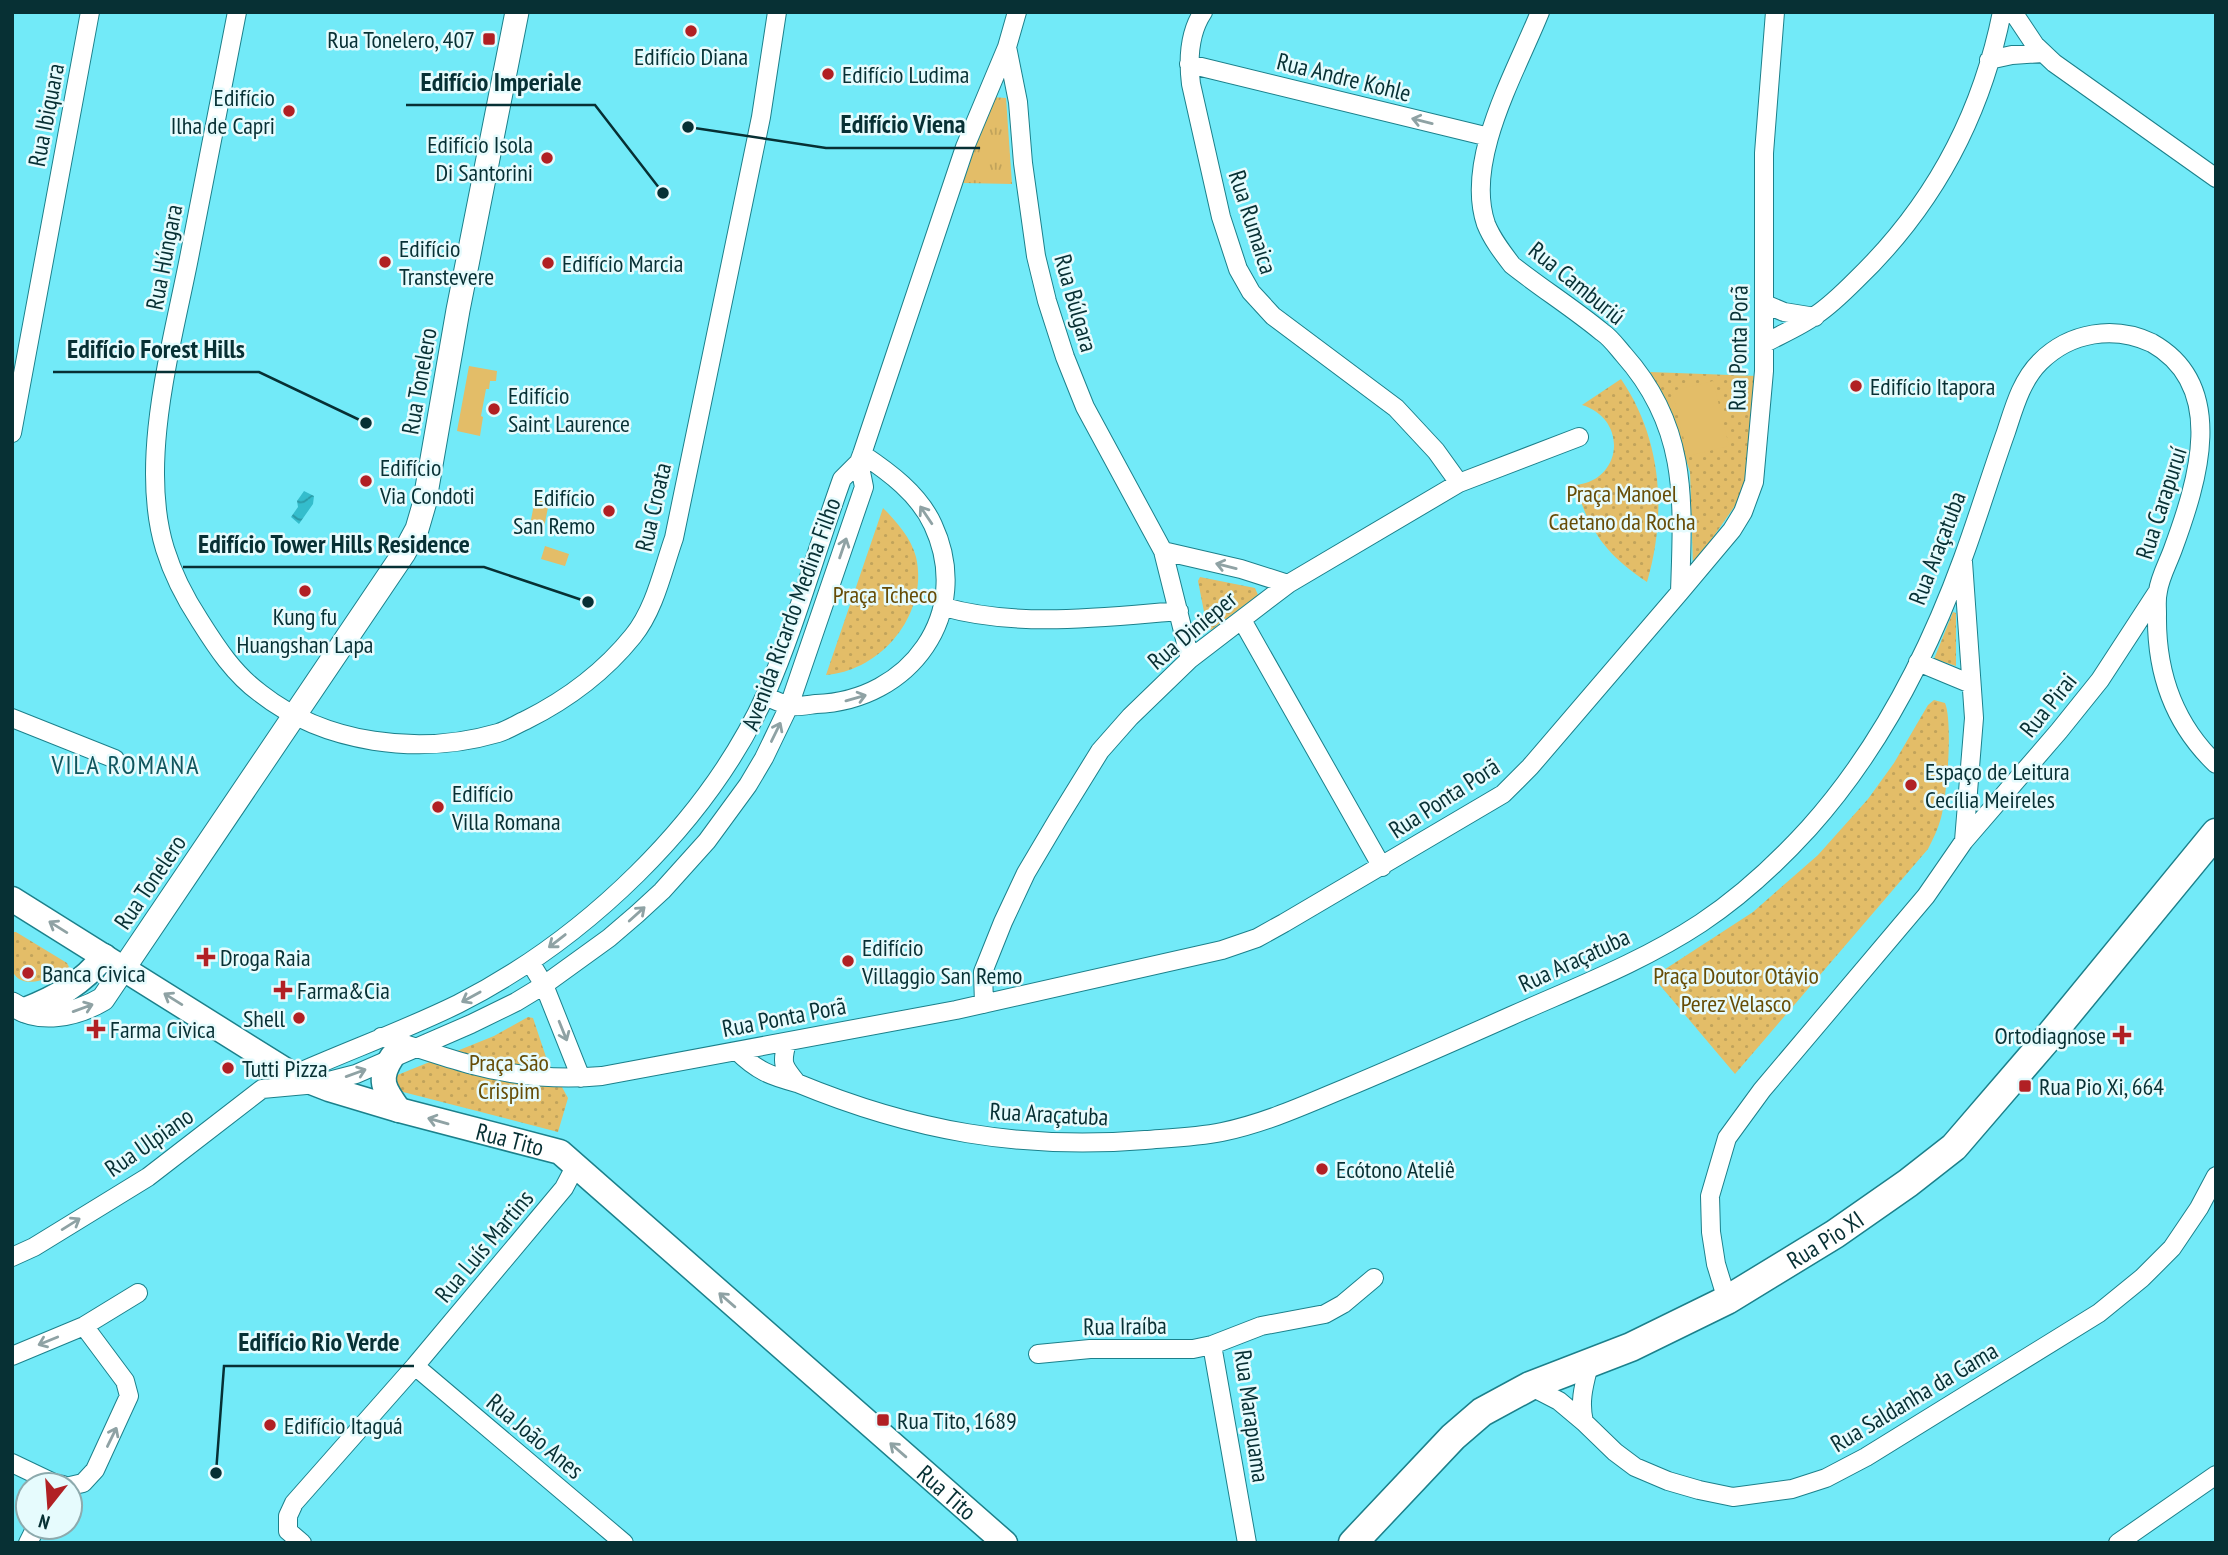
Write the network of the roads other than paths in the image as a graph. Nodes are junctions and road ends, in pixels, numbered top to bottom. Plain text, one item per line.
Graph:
1 (90, 12) edge
2 (237, 12) edge
3 (517, 12) edge
4 (777, 12) edge
5 (1017, 12) edge
6 (1203, 12) edge
7 (1540, 12) edge
8 (1775, 12) edge
9 (2002, 12) edge
10 (2013, 12) edge
11 (1007, 47) junction
12 (2043, 53) junction
13 (1989, 60) junction
14 (1189, 64) junction
15 (1489, 137) junction
16 (2216, 178) edge
17 (1765, 304) junction
18 (1815, 317) junction
19 (1765, 343) junction
20 (2061, 346) joint
21 (12, 433) edge
22 (1579, 437) dead end
23 (860, 458) junction
24 (1459, 483) junction
25 (1163, 551) junction
26 (1963, 559) junction
27 (1288, 584) junction
28 (2158, 591) junction
29 (1681, 592) junction
30 (944, 607) junction
31 (1180, 611) junction
32 (1242, 620) junction
33 (1190, 659) junction
34 (1917, 662) junction
35 (1971, 684) junction
36 (765, 696) junction
37 (789, 706) junction
38 (293, 716) junction
39 (12, 718) edge
40 (2196, 745) junction
41 (2216, 754) edge
42 (115, 759) dead end
43 (2216, 764) edge
44 (723, 770) junction
45 (748, 785) junction
46 (685, 822) junction
47 (2215, 833) edge
48 (707, 841) junction
49 (1964, 841) junction
50 (1382, 867) junction
51 (641, 869) junction
52 (662, 891) junction
53 (12, 899) edge
54 (592, 914) junction
55 (610, 938) junction
56 (114, 962) junction
57 (530, 962) junction
58 (544, 985) junction
59 (984, 1004) junction
60 (16, 1007) edge
61 (787, 1042) junction
62 (387, 1047) junction
63 (418, 1047) junction
64 (737, 1051) junction
65 (258, 1053) junction
66 (293, 1075) junction
67 (581, 1078) junction
68 (797, 1083) junction
69 (317, 1084) junction
70 (253, 1096) junction
71 (399, 1110) junction
72 (2216, 1176) edge
73 (575, 1177) junction
74 (12, 1257) edge
75 (1374, 1278) dead end
76 (138, 1293) dead end
77 (1727, 1300) junction
78 (84, 1326) junction
79 (1212, 1345) junction
80 (1038, 1354) dead end
81 (12, 1356) edge
82 (1589, 1365) junction
83 (415, 1366) junction
84 (1530, 1386) junction
85 (1584, 1422) junction
86 (12, 1463) edge
87 (28, 1471) edge
88 (2216, 1475) edge
89 (84, 1481) edge
90 (302, 1543) edge
91 (624, 1543) edge
92 (1005, 1543) edge
93 (1247, 1543) edge
94 (1353, 1543) edge
95 (2118, 1543) edge

1 - 21 street, Rua Ibiquara
2 - 38 street, Rua Húngara
3 - 38 street, Rua Tonelero
4 - 38 street, Rua Croata
5 - 11 street, Avenida Ricardo Medina Filho
6 - 14 street, Rua Rumaica
7 - 15 street, Rua Camburiú
8 - 17 street, Rua Ponta Porã
9 - 13 street
10 - 12 street
11 - 23 street, Avenida Ricardo Medina Filho
11 - 25 street, Rua Búlgara
12 - 13 street
12 - 16 street
13 - 18 street
15 -> 14 street, Rua Andre Kohle
14 - 24 street, Rua Rumaica
15 - 29 street, Rua Camburiú
17 - 18 street
17 - 19 street, Rua Ponta Porã
18 - 19 street
19 - 29 street, Rua Ponta Porã
20 - 26 street, Rua Araçatuba
20 - 28 street, Rua Carapuruí
22 - 24 street, Rua Dinieper
30 -> 23 street
23 - 36 street, Avenida Ricardo Medina Filho
37 -> 23 street, Avenida Ricardo Medina Filho
24 - 27 street, Rua Dinieper
27 -> 25 street
25 - 31 street, Rua Búlgara
26 - 34 street, Rua Araçatuba
26 - 35 street
27 - 32 street, Rua Dinieper
28 - 40 street, Rua Carapuruí
28 - 49 street, Rua Pirai
29 - 50 street, Rua Ponta Porã
30 - 31 street
37 -> 30 street
31 - 33 street, Rua Búlgara
32 - 33 street, Rua Dinieper
32 - 50 street
33 - 59 street, Rua Dinieper
34 - 35 street
34 - 68 street, Rua Araçatuba
35 - 49 street
36 - 37 street
36 - 44 street, Avenida Ricardo Medina Filho
45 -> 37 street, Avenida Ricardo Medina Filho
38 - 56 street, Rua Tonelero
39 - 42 street
40 - 41 street
40 - 43 street, Rua Carapuruí
44 - 45 street
44 - 46 street, Avenida Ricardo Medina Filho
45 - 48 street, Avenida Ricardo Medina Filho
46 - 48 street
46 - 51 street, Avenida Ricardo Medina Filho
47 - 77 main road, Rua Pio XI
48 - 52 street, Avenida Ricardo Medina Filho
49 - 77 street
50 - 59 street, Rua Ponta Porã
51 - 52 street
51 - 54 street, Avenida Ricardo Medina Filho
55 -> 52 street, Avenida Ricardo Medina Filho
56 -> 53 main road, Rua Tito
54 - 55 street
54 -> 57 street, Avenida Ricardo Medina Filho
55 - 58 street, Avenida Ricardo Medina Filho
60 -> 56 main road
65 -> 56 main road, Rua Tito
57 - 58 street
57 -> 62 street
58 - 63 street
58 -> 67 street
59 - 61 street, Rua Ponta Porã
61 - 64 street, Rua Ponta Porã
61 - 68 street
62 - 63 street
62 - 66 street
69 -> 62 street
62 - 71 main road
63 - 67 street
64 - 67 street, Rua Ponta Porã
64 - 68 street, Rua Araçatuba
65 - 66 main road, Rua Tito
65 - 70 street
66 - 69 main road, Rua Tito
69 - 70 street, Rua Ulpiano
69 - 71 main road, Rua Tito
74 -> 70 street, Rua Ulpiano
73 -> 71 main road, Rua Tito
72 - 85 street, Rua Saldanha da Gama
73 - 83 street, Rua Luís Martins
92 -> 73 main road, Rua Tito
75 - 79 street, Rua Marapuama
76 - 78 street
77 - 82 main road, Rua Pio XI
78 -> 81 street
89 -> 78 street
79 - 80 street, Rua Iraíba
79 - 93 street, Rua Marapuama
82 - 84 main road, Rua Pio XI
82 - 85 street
83 - 90 street, Rua Luís Martins
83 - 91 street, Rua João Anes
84 - 85 street, Rua Saldanha da Gama
84 - 94 main road, Rua Pio XI
86 - 87 street
88 - 95 street

